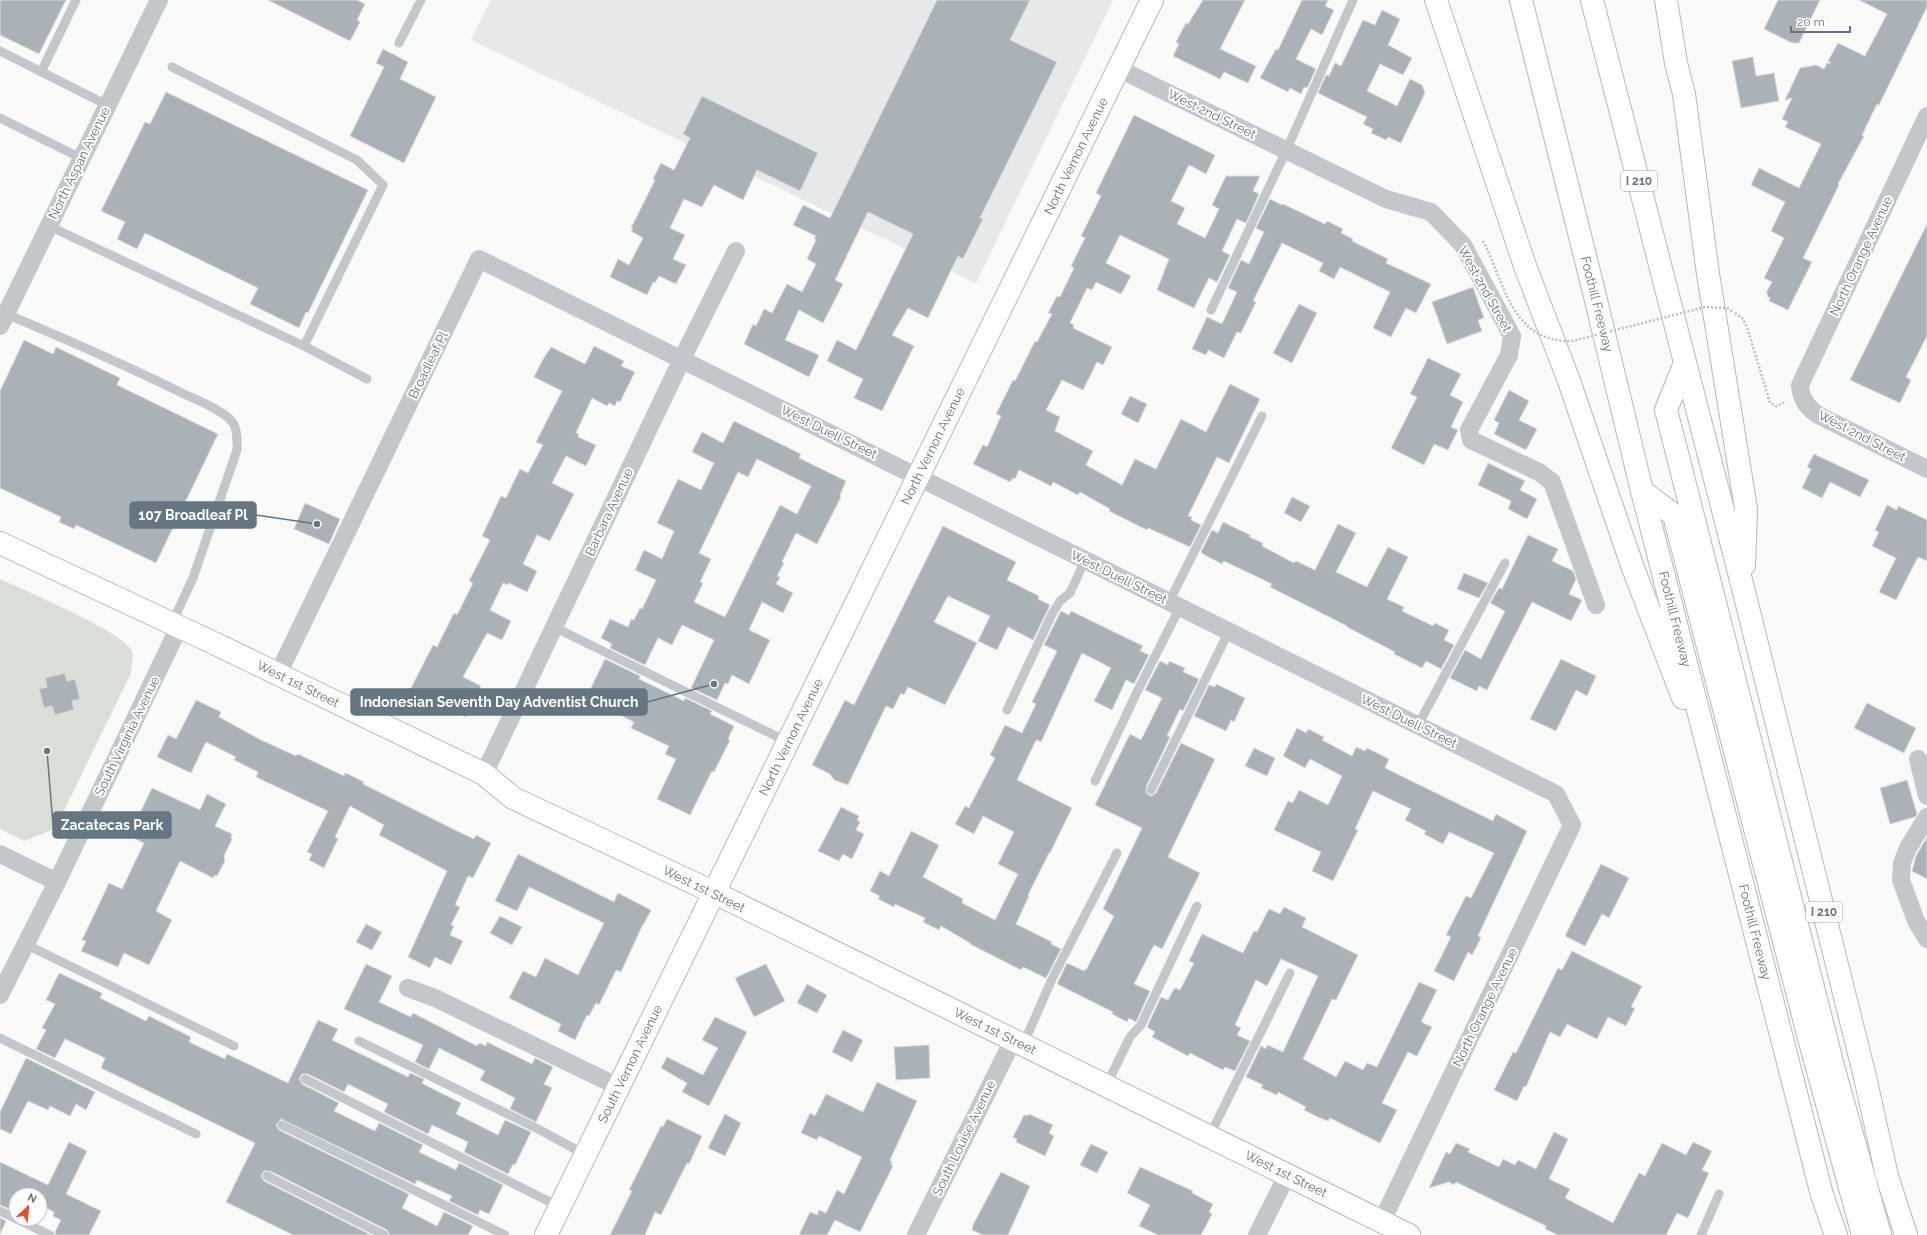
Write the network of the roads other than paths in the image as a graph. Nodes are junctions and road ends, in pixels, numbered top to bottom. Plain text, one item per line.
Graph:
1 (76, 0) edge
2 (158, 0) edge
3 (421, 0) edge
4 (1152, 0) edge
5 (1353, 0) edge
6 (1436, 0) edge
7 (1521, 0) edge
8 (1592, 0) edge
9 (1666, 0) edge
10 (399, 43) dead end
11 (0, 51) edge
12 (172, 67) dead end
13 (1119, 69) junction
14 (41, 72) junction
15 (107, 105) junction
16 (1927, 116) edge
17 (0, 118) edge
18 (1286, 151) junction
19 (81, 158) junction
20 (49, 226) junction
21 (736, 251) dead end
22 (1211, 310) dead end
23 (3, 320) edge
24 (304, 346) junction
25 (682, 359) junction
26 (1685, 362) junction
27 (367, 378) dead end
28 (1801, 397) joint
29 (1262, 416) dead end
30 (1927, 469) edge
31 (917, 477) junction
32 (1642, 492) junction
33 (0, 543) edge
34 (1085, 560) junction
35 (1504, 563) dead end
36 (1743, 588) junction
37 (1175, 604) junction
38 (1596, 605) dead end
39 (175, 625) junction
40 (554, 627) junction
41 (1229, 631) junction
42 (278, 674) junction
43 (1007, 710) dead end
44 (1418, 725) junction
45 (788, 743) junction
46 (1918, 759) dead end
47 (484, 774) junction
48 (1095, 781) dead end
49 (1151, 790) dead end
50 (1556, 794) joint
51 (1927, 796) edge
52 (1721, 797) junction
53 (1927, 817) edge
54 (1117, 853) dead end
55 (0, 854) edge
56 (57, 882) junction
57 (715, 893) junction
58 (1197, 906) dead end
59 (1927, 939) edge
60 (25, 944) junction
61 (1290, 973) dead end
62 (408, 988) dead end
63 (0, 995) edge
64 (0, 1038) edge
65 (359, 1041) dead end
66 (1018, 1042) junction
67 (234, 1046) dead end
68 (305, 1079) dead end
69 (1106, 1086) junction
70 (619, 1087) junction
71 (282, 1125) dead end
72 (196, 1134) dead end
73 (1209, 1137) junction
74 (586, 1154) junction
75 (1287, 1175) junction
76 (267, 1176) dead end
77 (1719, 1194) dead end
78 (560, 1207) junction
79 (0, 1211) edge
80 (1382, 1221) junction
81 (50, 1235) edge
82 (384, 1235) edge
83 (505, 1235) edge
84 (546, 1235) edge
85 (916, 1235) edge
86 (1257, 1235) edge
87 (1409, 1235) edge
88 (1701, 1235) edge
89 (1836, 1235) edge
90 (1863, 1235) edge
91 (1880, 1235) edge
92 (1906, 1235) edge

1 - 14 lane
2 - 15 street, North Aspan Avenue
3 - 10 lane
4 - 13 main road, North Vernon Avenue
5 - 18 lane
6 - 52 main road
7 - 32 main road, Foothill Freeway
8 - 26 main road, I 210
9 - 36 main road
11 - 14 lane
12 - 24 lane
13 - 18 street, West 2nd Street
13 - 31 main road, North Vernon Avenue
14 - 15 lane
15 - 19 street, North Aspan Avenue
16 - 28 street, North Orange Avenue
17 - 19 lane
18 - 22 lane
18 - 38 street, West 2nd Street
19 - 20 street, North Aspan Avenue
20 - 23 street, North Aspan Avenue
20 - 24 lane
21 - 25 street, Barbara Avenue
23 - 39 lane
24 - 27 lane
25 - 31 street, West Duell Street
25 - 40 street, Barbara Avenue
25 - 42 street, Broadleaf Pl
26 - 36 main road, I 210
26 - 91 main road
28 - 30 street, West 2nd Street
29 - 37 lane
31 - 34 street, West Duell Street
31 - 45 main road, North Vernon Avenue
32 - 52 main road, Foothill Freeway
32 - 90 main road
33 - 39 main road, West 1st Street
34 - 37 street, West Duell Street
34 - 43 lane
35 - 44 lane
36 - 92 main road, I 210
37 - 41 street, West Duell Street
37 - 48 lane
39 - 42 main road, West 1st Street
39 - 56 street, South Virginia Avenue
40 - 45 lane
40 - 47 street, Barbara Avenue
41 - 44 street, West Duell Street
41 - 49 lane
42 - 47 main road, West 1st Street
44 - 50 street, West Duell Street
45 - 57 main road, North Vernon Avenue
46 - 51 street
47 - 57 main road, West 1st Street
50 - 80 street, North Orange Avenue
52 - 89 main road, Foothill Freeway
53 - 59 street
54 - 66 lane
55 - 56 street
56 - 60 street, South Virginia Avenue
57 - 66 main road, West 1st Street
57 - 70 main road, South Vernon Avenue
58 - 69 lane
60 - 63 street, South Virginia Avenue
60 - 67 lane
61 - 73 lane
62 - 70 street
64 - 72 lane
65 - 74 lane
66 - 69 main road, West 1st Street
66 - 85 street, South Louise Avenue
68 - 78 lane
69 - 73 main road, West 1st Street
70 - 74 main road, South Vernon Avenue
71 - 83 lane
73 - 75 main road, West 1st Street
74 - 78 main road, South Vernon Avenue
75 - 80 main road, West 1st Street
75 - 86 street
76 - 82 lane
77 - 88 lane
78 - 84 main road, South Vernon Avenue
79 - 81 lane
80 - 87 main road, West 1st Street

